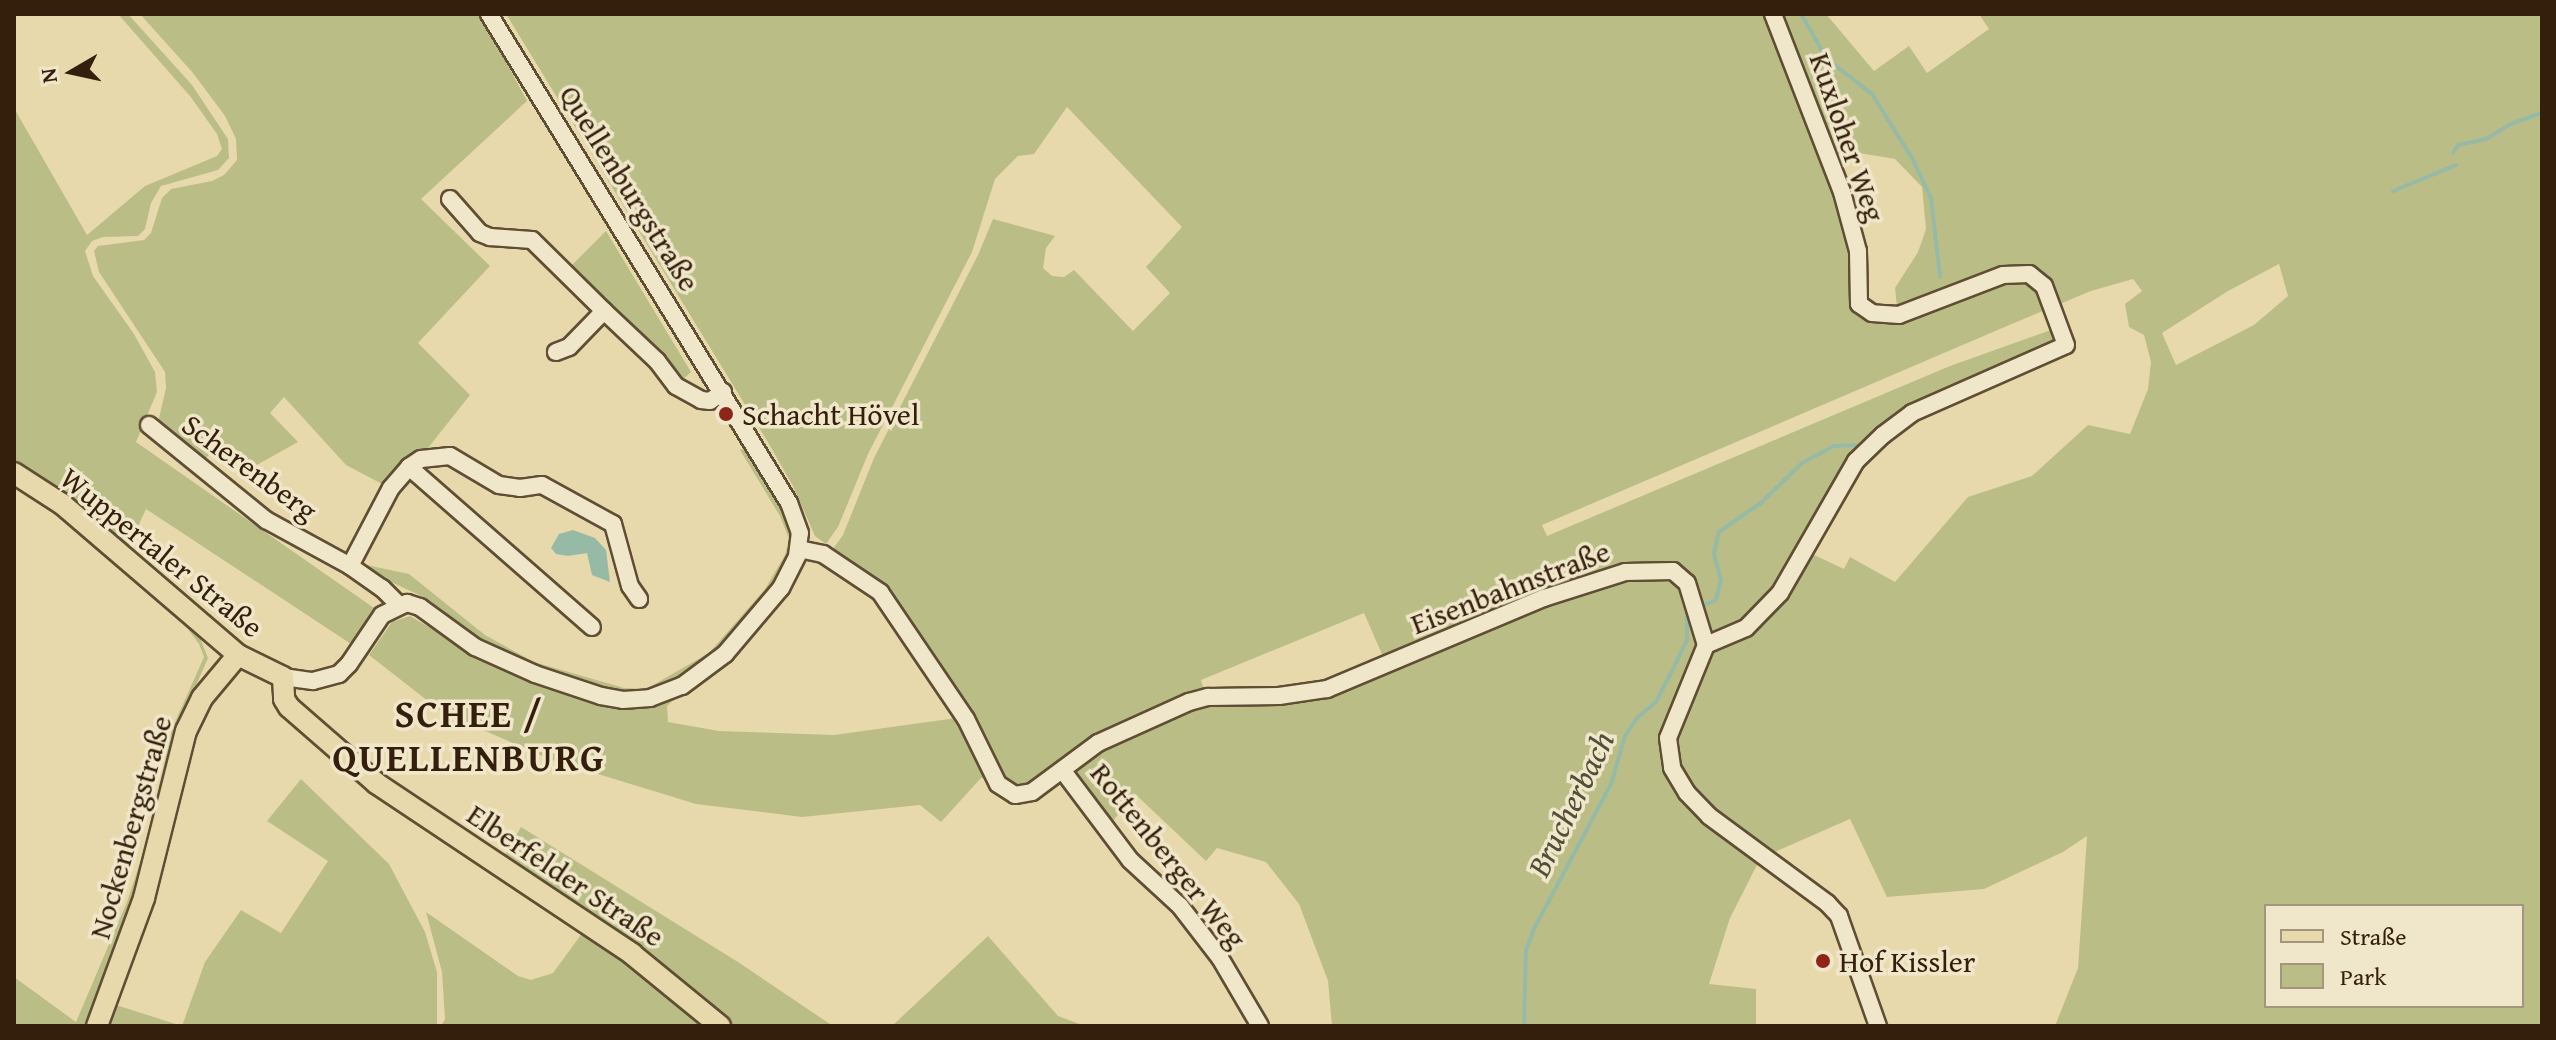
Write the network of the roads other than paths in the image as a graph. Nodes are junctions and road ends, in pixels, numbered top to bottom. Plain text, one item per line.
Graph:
1 (489, 14) edge
2 (1773, 14) edge
3 (450, 199) dead end
4 (604, 311) junction
5 (556, 352) dead end
6 (723, 392) junction
7 (149, 425) dead end
8 (409, 467) junction
9 (14, 473) edge
10 (797, 556) junction
11 (350, 566) junction
12 (639, 599) dead end
13 (399, 605) junction
14 (592, 627) dead end
15 (1706, 645) junction
16 (238, 655) junction
17 (283, 677) junction
18 (1063, 771) junction
19 (97, 1026) edge
20 (720, 1026) edge
21 (1260, 1026) edge
22 (1878, 1026) edge

1 - 6 street, Quellenburgstraße
2 - 15 street, Kuxloher Weg
3 - 4 street
4 - 5 street
4 - 6 street
6 - 10 street, Quellenburgstraße
7 - 11 street, Scherenberg
8 - 11 street
8 - 12 street
8 - 14 street
9 - 16 main road, Wuppertaler Straße
10 - 13 street
10 - 18 street, Rottenberger Weg
11 - 13 street, Scherenberg
13 - 17 street, Wuppertaler Straße
15 - 18 street, Eisenbahnstraße
15 - 22 street
16 - 17 main road, Wuppertaler Straße
16 - 19 main road, Nockenbergstraße
17 - 20 main road, Elberfelder Straße
18 - 21 street, Rottenberger Weg

